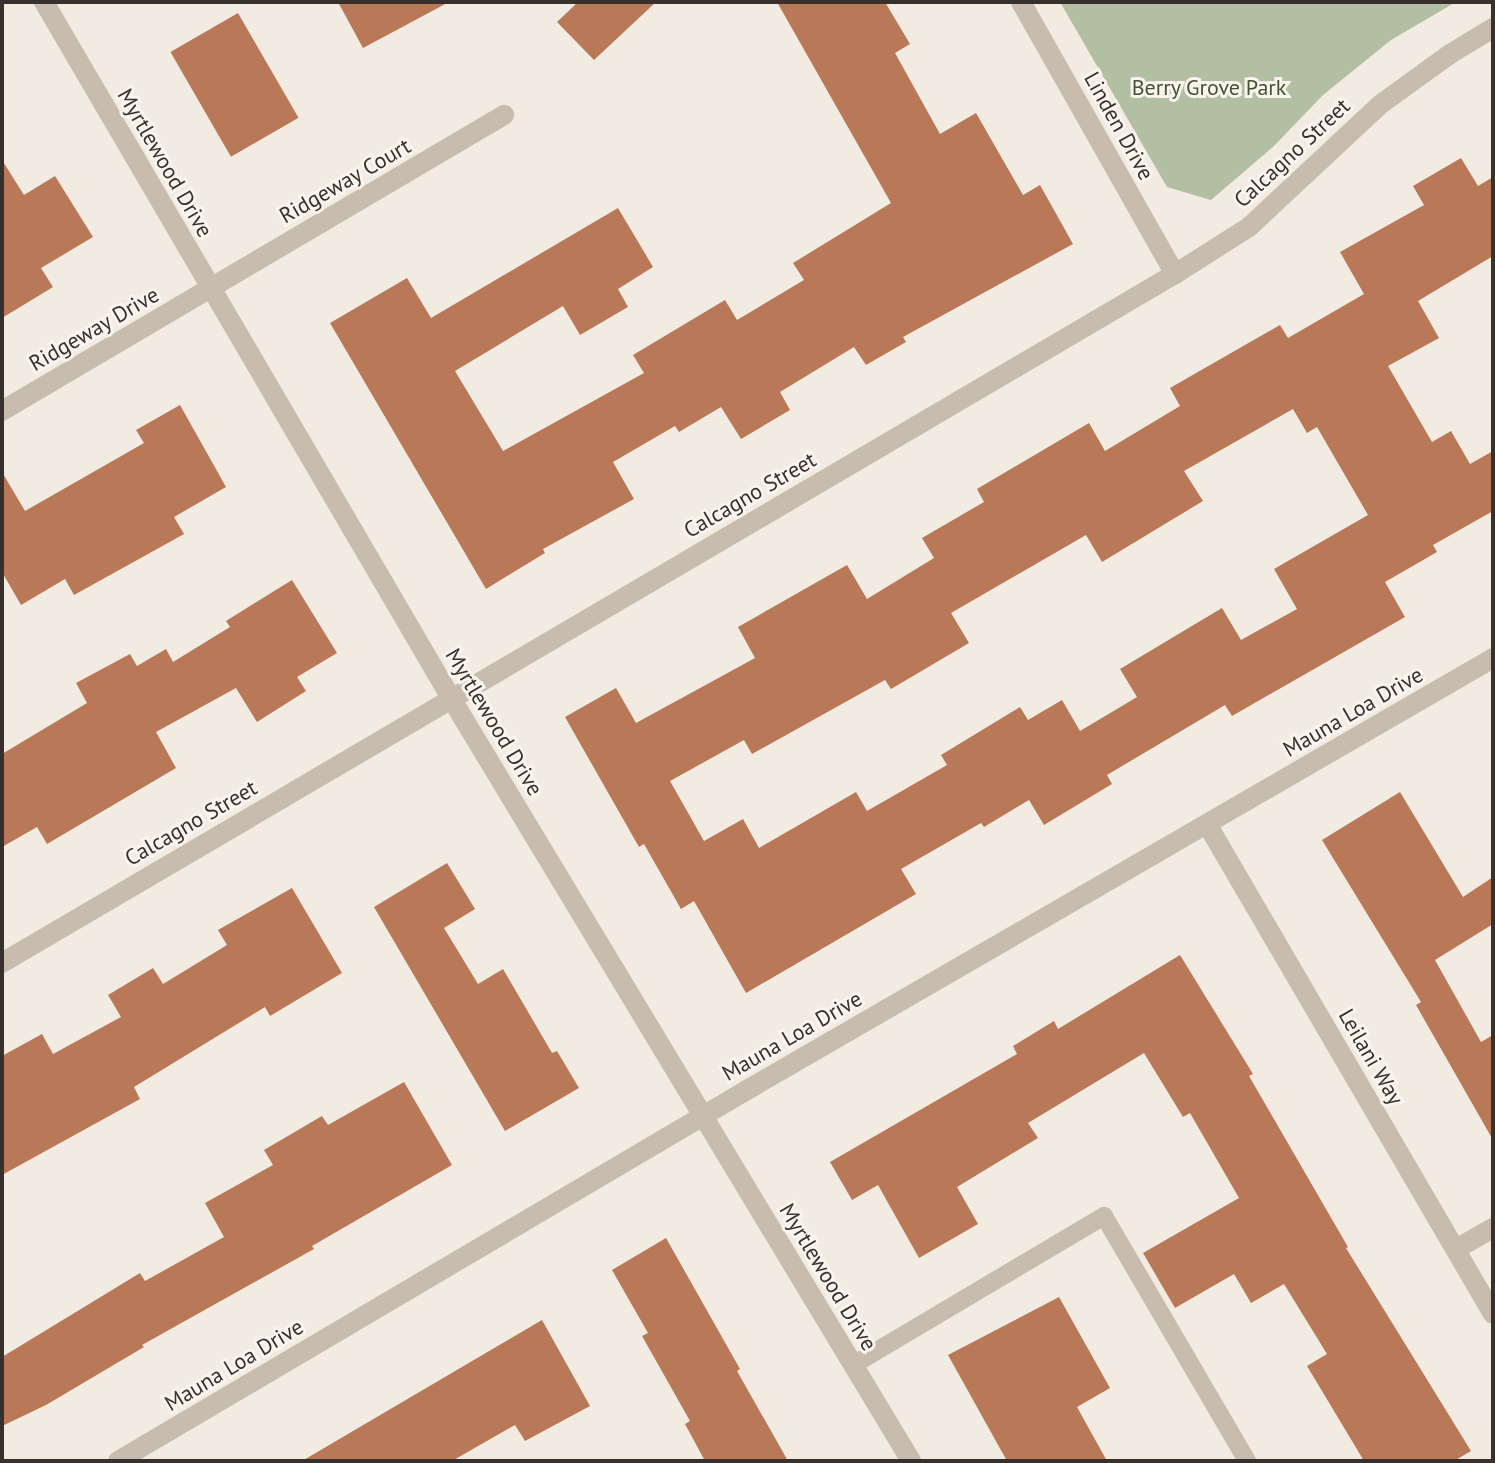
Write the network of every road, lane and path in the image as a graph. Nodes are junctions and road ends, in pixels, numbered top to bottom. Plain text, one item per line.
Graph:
1 (44, 2) edge
2 (1021, 2) edge
3 (1493, 28) edge
4 (504, 115) dead end
5 (1175, 274) junction
6 (210, 288) junction
7 (2, 411) edge
8 (1493, 658) edge
9 (451, 698) junction
10 (1207, 824) junction
11 (2, 963) edge
12 (703, 1116) junction
13 (1493, 1228) edge
14 (1456, 1249) junction
15 (1493, 1314) edge
16 (853, 1365) junction
17 (118, 1461) edge
18 (911, 1461) edge
19 (1247, 1461) edge

1 - 6 street, Myrtlewood Drive
2 - 5 street, Linden Drive
3 - 5 street, Calcagno Street
4 - 6 street, Ridgeway Court
5 - 9 street, Calcagno Street
6 - 7 street, Ridgeway Drive
6 - 9 street, Myrtlewood Drive
8 - 10 street, Mauna Loa Drive
9 - 11 street, Calcagno Street
9 - 12 street, Myrtlewood Drive
10 - 12 street, Mauna Loa Drive
10 - 14 street, Leilani Way
12 - 16 street, Myrtlewood Drive
12 - 17 street, Mauna Loa Drive
13 - 14 street
14 - 15 street, Leilani Way
16 - 18 street, Myrtlewood Drive
16 - 19 lane

